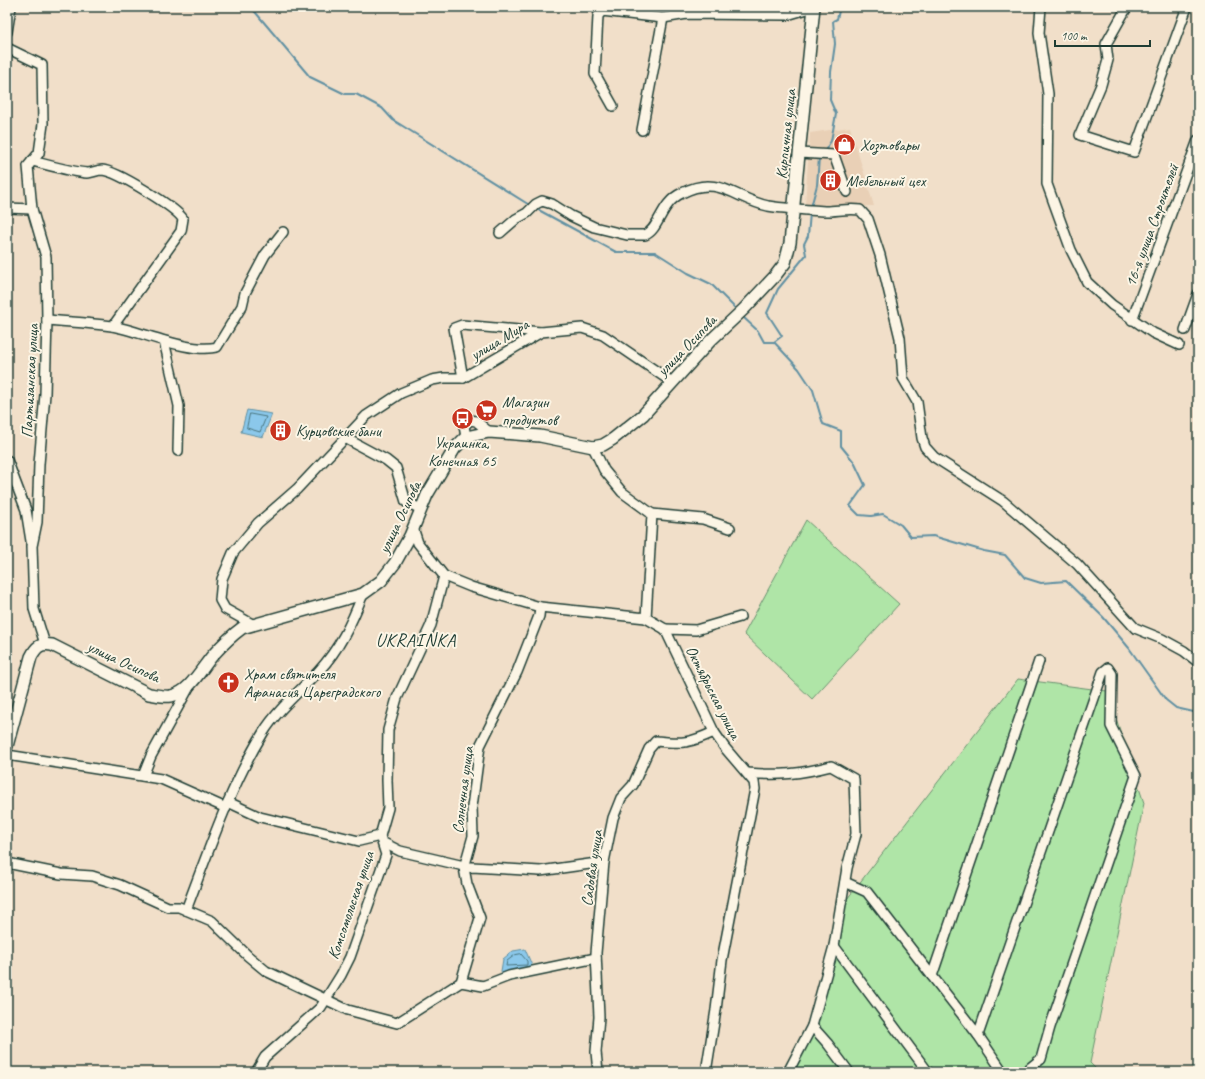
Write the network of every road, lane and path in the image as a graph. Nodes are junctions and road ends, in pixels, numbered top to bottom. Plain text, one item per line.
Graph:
1 (11, 7) edge
2 (674, 7) edge
3 (758, 7) edge
4 (814, 7) edge
5 (1041, 7) edge
6 (1127, 7) edge
7 (1187, 7) edge
8 (687, 14) junction
9 (768, 14) junction
10 (663, 18) junction
11 (7, 32) edge
12 (7, 48) edge
13 (613, 106) dead end
14 (642, 130) dead end
15 (1198, 140) edge
16 (799, 153) junction
17 (32, 161) junction
18 (847, 192) dead end
19 (7, 208) edge
20 (793, 208) junction
21 (32, 209) junction
22 (283, 232) dead end
23 (500, 233) dead end
24 (785, 263) joint
25 (1198, 294) edge
26 (47, 320) junction
27 (1132, 320) junction
28 (113, 326) junction
29 (1185, 330) dead end
30 (541, 332) junction
31 (164, 341) junction
32 (1179, 345) dead end
33 (463, 378) junction
34 (672, 382) junction
35 (489, 432) junction
36 (466, 437) junction
37 (345, 438) junction
38 (593, 446) junction
39 (178, 451) dead end
40 (7, 460) edge
41 (421, 509) junction
42 (652, 514) junction
43 (413, 528) junction
44 (730, 528) dead end
45 (32, 546) junction
46 (444, 576) junction
47 (363, 594) junction
48 (540, 607) junction
49 (646, 618) junction
50 (740, 618) dead end
51 (252, 624) junction
52 (665, 629) junction
53 (44, 644) junction
54 (1039, 661) dead end
55 (1198, 662) edge
56 (192, 681) junction
57 (714, 732) junction
58 (7, 746) edge
59 (7, 755) edge
60 (151, 756) junction
61 (747, 773) junction
62 (143, 776) junction
63 (161, 779) junction
64 (227, 805) junction
65 (382, 839) junction
66 (408, 853) junction
67 (604, 862) junction
68 (7, 863) edge
69 (383, 864) junction
70 (464, 868) junction
71 (844, 882) junction
72 (186, 910) junction
73 (834, 946) junction
74 (596, 958) junction
75 (932, 976) junction
76 (461, 982) junction
77 (326, 999) junction
78 (812, 1026) junction
79 (978, 1035) junction
80 (256, 1072) edge
81 (598, 1072) edge
82 (706, 1072) edge
83 (788, 1072) edge
84 (849, 1072) edge
85 (928, 1072) edge
86 (1003, 1072) edge
87 (1024, 1072) edge

1 - 11 street
2 - 8 street
3 - 9 street
4 - 9 street
4 - 16 main road, Кирпичная улица
5 - 27 street
6 - 7 street
8 - 9 street
8 - 10 street
10 - 13 street
10 - 14 street
12 - 17 street, Партизанская улица
15 - 27 street, 16-я улица Строителей
16 - 18 street
16 - 20 main road, Кирпичная улица
17 - 21 street, Партизанская улица
17 - 28 street
19 - 21 street
20 - 23 street
20 - 24 main road, Кирпичная улица
20 - 55 street
21 - 26 street, Партизанская улица
22 - 31 street
24 - 34 main road, улица Осипова
25 - 29 street
26 - 28 street
26 - 45 street, Партизанская улица
27 - 32 street
28 - 31 street
30 - 33 street, улица Мира
30 - 33 street
30 - 34 street, улица Мира
31 - 39 street
33 - 37 street, улица Мира
34 - 38 main road, улица Осипова
35 - 36 main road, улица Осипова
35 - 36 street
35 - 38 main road, улица Осипова
36 - 41 main road, улица Осипова
37 - 41 street
37 - 51 street, улица Мира
38 - 42 street
40 - 45 street
41 - 43 main road, улица Осипова
42 - 44 street
42 - 49 street
43 - 46 street
43 - 47 main road, улица Осипова
45 - 53 street, Партизанская улица
46 - 48 street
46 - 65 street, Комсомольская улица
47 - 51 main road, улица Осипова
47 - 64 street
48 - 49 street
48 - 70 street, Солнечная улица
49 - 52 street
50 - 52 street
51 - 56 main road, улица Осипова
52 - 57 street, Октябрьская улица
53 - 56 main road, улица Осипова
53 - 58 main road
54 - 75 street
56 - 60 street
57 - 61 street, Октябрьская улица
57 - 67 street, Садовая улица
59 - 62 street
60 - 62 street
60 - 63 street
61 - 71 street
61 - 82 street, Октябрьская улица
62 - 63 street
63 - 64 street
64 - 65 street
64 - 72 street
65 - 66 street
65 - 69 street, Комсомольская улица
66 - 69 street
66 - 70 street
67 - 70 street
67 - 74 street, Садовая улица
68 - 72 street
69 - 77 street, Комсомольская улица
70 - 76 street, Солнечная улица
71 - 73 street
71 - 75 street
72 - 77 street
73 - 78 street
73 - 85 street
74 - 76 street
74 - 81 street, Садовая улица
75 - 79 street
76 - 77 street
77 - 80 street, Комсомольская улица
78 - 83 street
78 - 84 street
79 - 86 street
79 - 87 street

